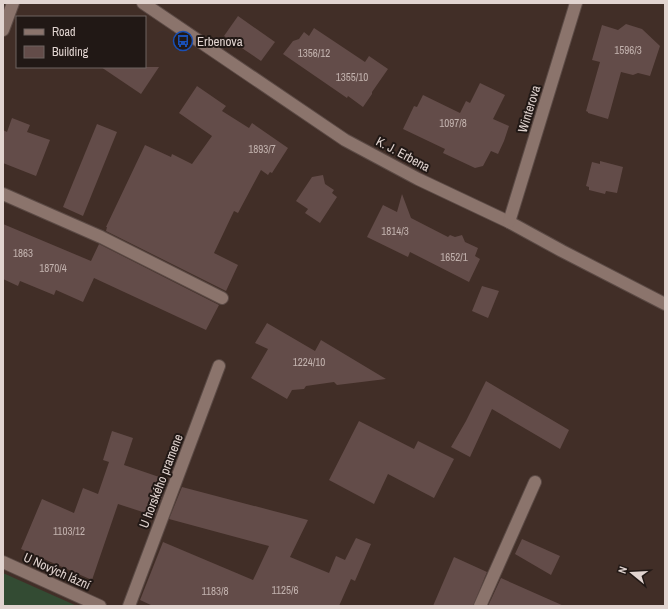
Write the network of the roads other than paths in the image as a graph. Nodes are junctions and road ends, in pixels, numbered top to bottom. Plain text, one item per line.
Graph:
1 (13, 3) edge
2 (143, 3) edge
3 (576, 3) edge
4 (3, 30) edge
5 (3, 194) edge
6 (509, 222) junction
7 (222, 298) dead end
8 (665, 304) edge
9 (219, 366) dead end
10 (535, 482) dead end
11 (3, 562) edge
12 (100, 606) edge
13 (129, 606) edge
14 (480, 606) edge

1 - 4 street
2 - 6 street, K. J. Erbena
3 - 6 street, Winterova
5 - 7 street
6 - 8 street, K. J. Erbena
9 - 13 street, U horského pramene
10 - 14 street
11 - 12 street, U Nových lázní

